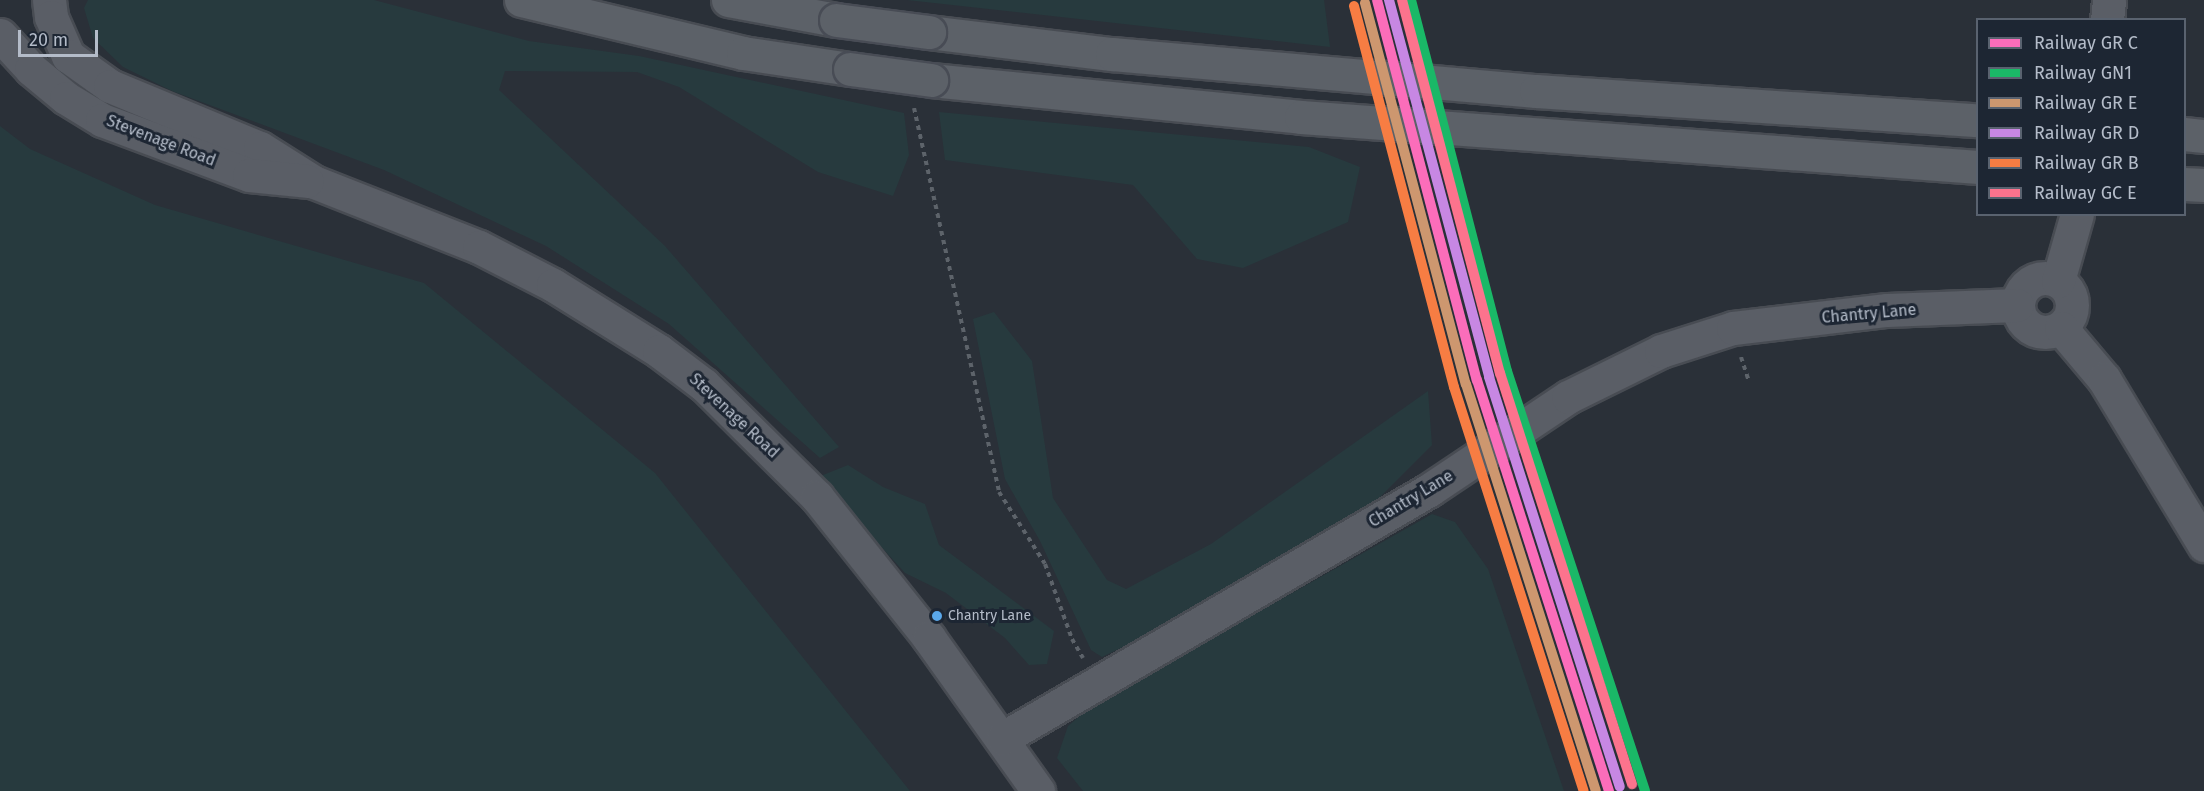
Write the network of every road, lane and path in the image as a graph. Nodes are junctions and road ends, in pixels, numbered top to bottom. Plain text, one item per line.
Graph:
1 (49, 0) edge
2 (521, 0) edge
3 (728, 0) edge
4 (2109, 0) edge
5 (2107, 18) edge
6 (0, 34) edge
7 (921, 88) junction
8 (1976, 120) edge
9 (2186, 134) edge
10 (2204, 136) edge
11 (1976, 167) edge
12 (314, 182) junction
13 (2186, 184) edge
14 (2204, 185) edge
15 (2076, 216) edge
16 (2058, 281) junction
17 (2017, 305) junction
18 (2061, 328) junction
19 (2204, 545) edge
20 (1098, 683) junction
21 (1003, 738) junction
22 (1038, 791) edge

1 - 12 street, Stevenage Road
2 - 7 main road, bridge
3 - 8 main road, bridge
4 - 5 street
6 - 12 street, Stevenage Road
7 - 11 main road
7 - 20 path
9 - 10 main road
12 - 21 street, Stevenage Road
13 - 14 main road
15 - 16 street
16 - 17 street
16 - 18 street
17 - 18 street
17 - 20 street, Chantry Lane
18 - 19 street
20 - 21 street, Chantry Lane
21 - 22 street, Stevenage Road

